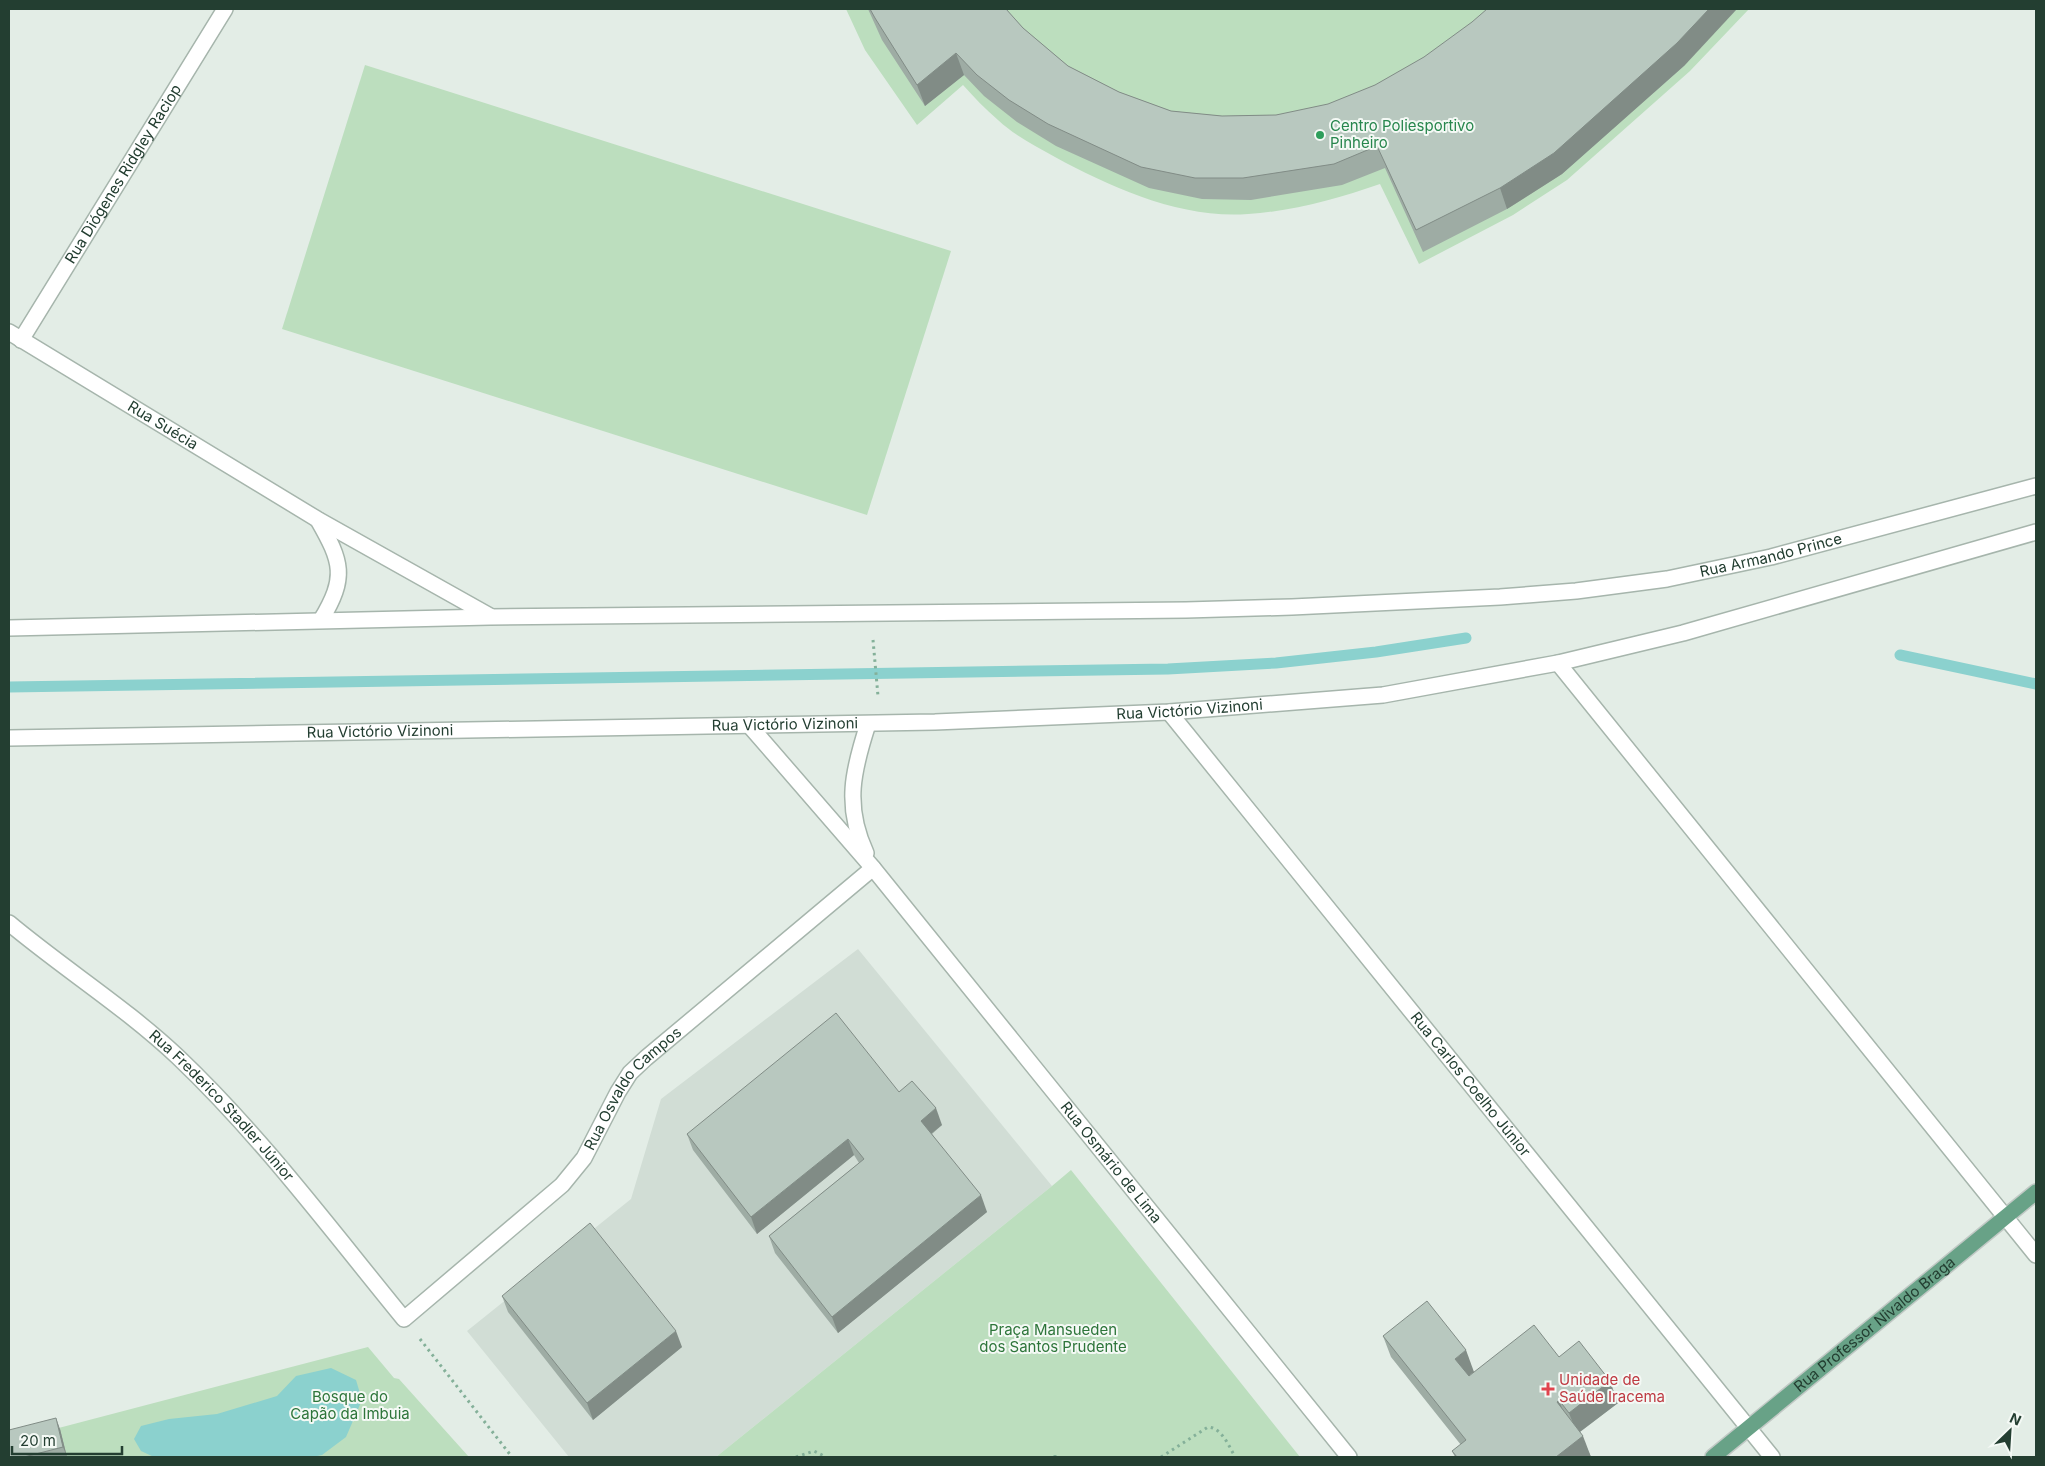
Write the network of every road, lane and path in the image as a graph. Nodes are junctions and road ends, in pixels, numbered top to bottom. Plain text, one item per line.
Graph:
1 (225, 9) edge
2 (15, 336) edge
3 (2036, 486) edge
4 (317, 519) junction
5 (2036, 532) edge
6 (490, 617) junction
7 (320, 620) junction
8 (9, 628) edge
9 (873, 632) dead end
10 (1558, 663) junction
11 (878, 705) dead end
12 (1169, 712) junction
13 (868, 724) junction
14 (749, 725) junction
15 (9, 738) edge
16 (873, 868) junction
17 (9, 923) edge
18 (2036, 1192) edge
19 (2006, 1217) junction
20 (2036, 1255) edge
21 (404, 1319) junction
22 (1748, 1428) junction
23 (512, 1457) edge
24 (796, 1457) edge
25 (826, 1457) edge
26 (1161, 1457) edge
27 (1235, 1457) edge
28 (1349, 1457) edge
29 (1713, 1457) edge
30 (1772, 1457) edge

1 - 2 street, Rua Diógenes Ridgley Raciop
2 - 4 street, Rua Suécia
3 - 6 street, Rua Armando Prince
4 - 6 street, Rua Suécia
4 - 7 street, Rua Suécia
5 - 10 street
6 - 7 street
7 - 8 street
9 - 11 path
10 - 12 street, Rua Victório Vizinoni
10 - 19 street
12 - 13 street, Rua Victório Vizinoni
12 - 22 street, Rua Carlos Coelho Júnior
13 - 14 street, Rua Victório Vizinoni
13 - 16 street, Rua Osmário de Lima
14 - 15 street, Rua Victório Vizinoni
14 - 16 street, Rua Osmário de Lima
16 - 21 street, Rua Osvaldo Campos
16 - 28 street, Rua Osmário de Lima
17 - 21 street, Rua Frederico Stadler Júnior
18 - 19 main road, Rua Professor Nivaldo Braga
19 - 20 street
19 - 22 main road, Rua Professor Nivaldo Braga
21 - 23 path
22 - 29 main road, Rua Professor Nivaldo Braga
22 - 30 street, Rua Carlos Coelho Júnior
24 - 25 path
26 - 27 path

